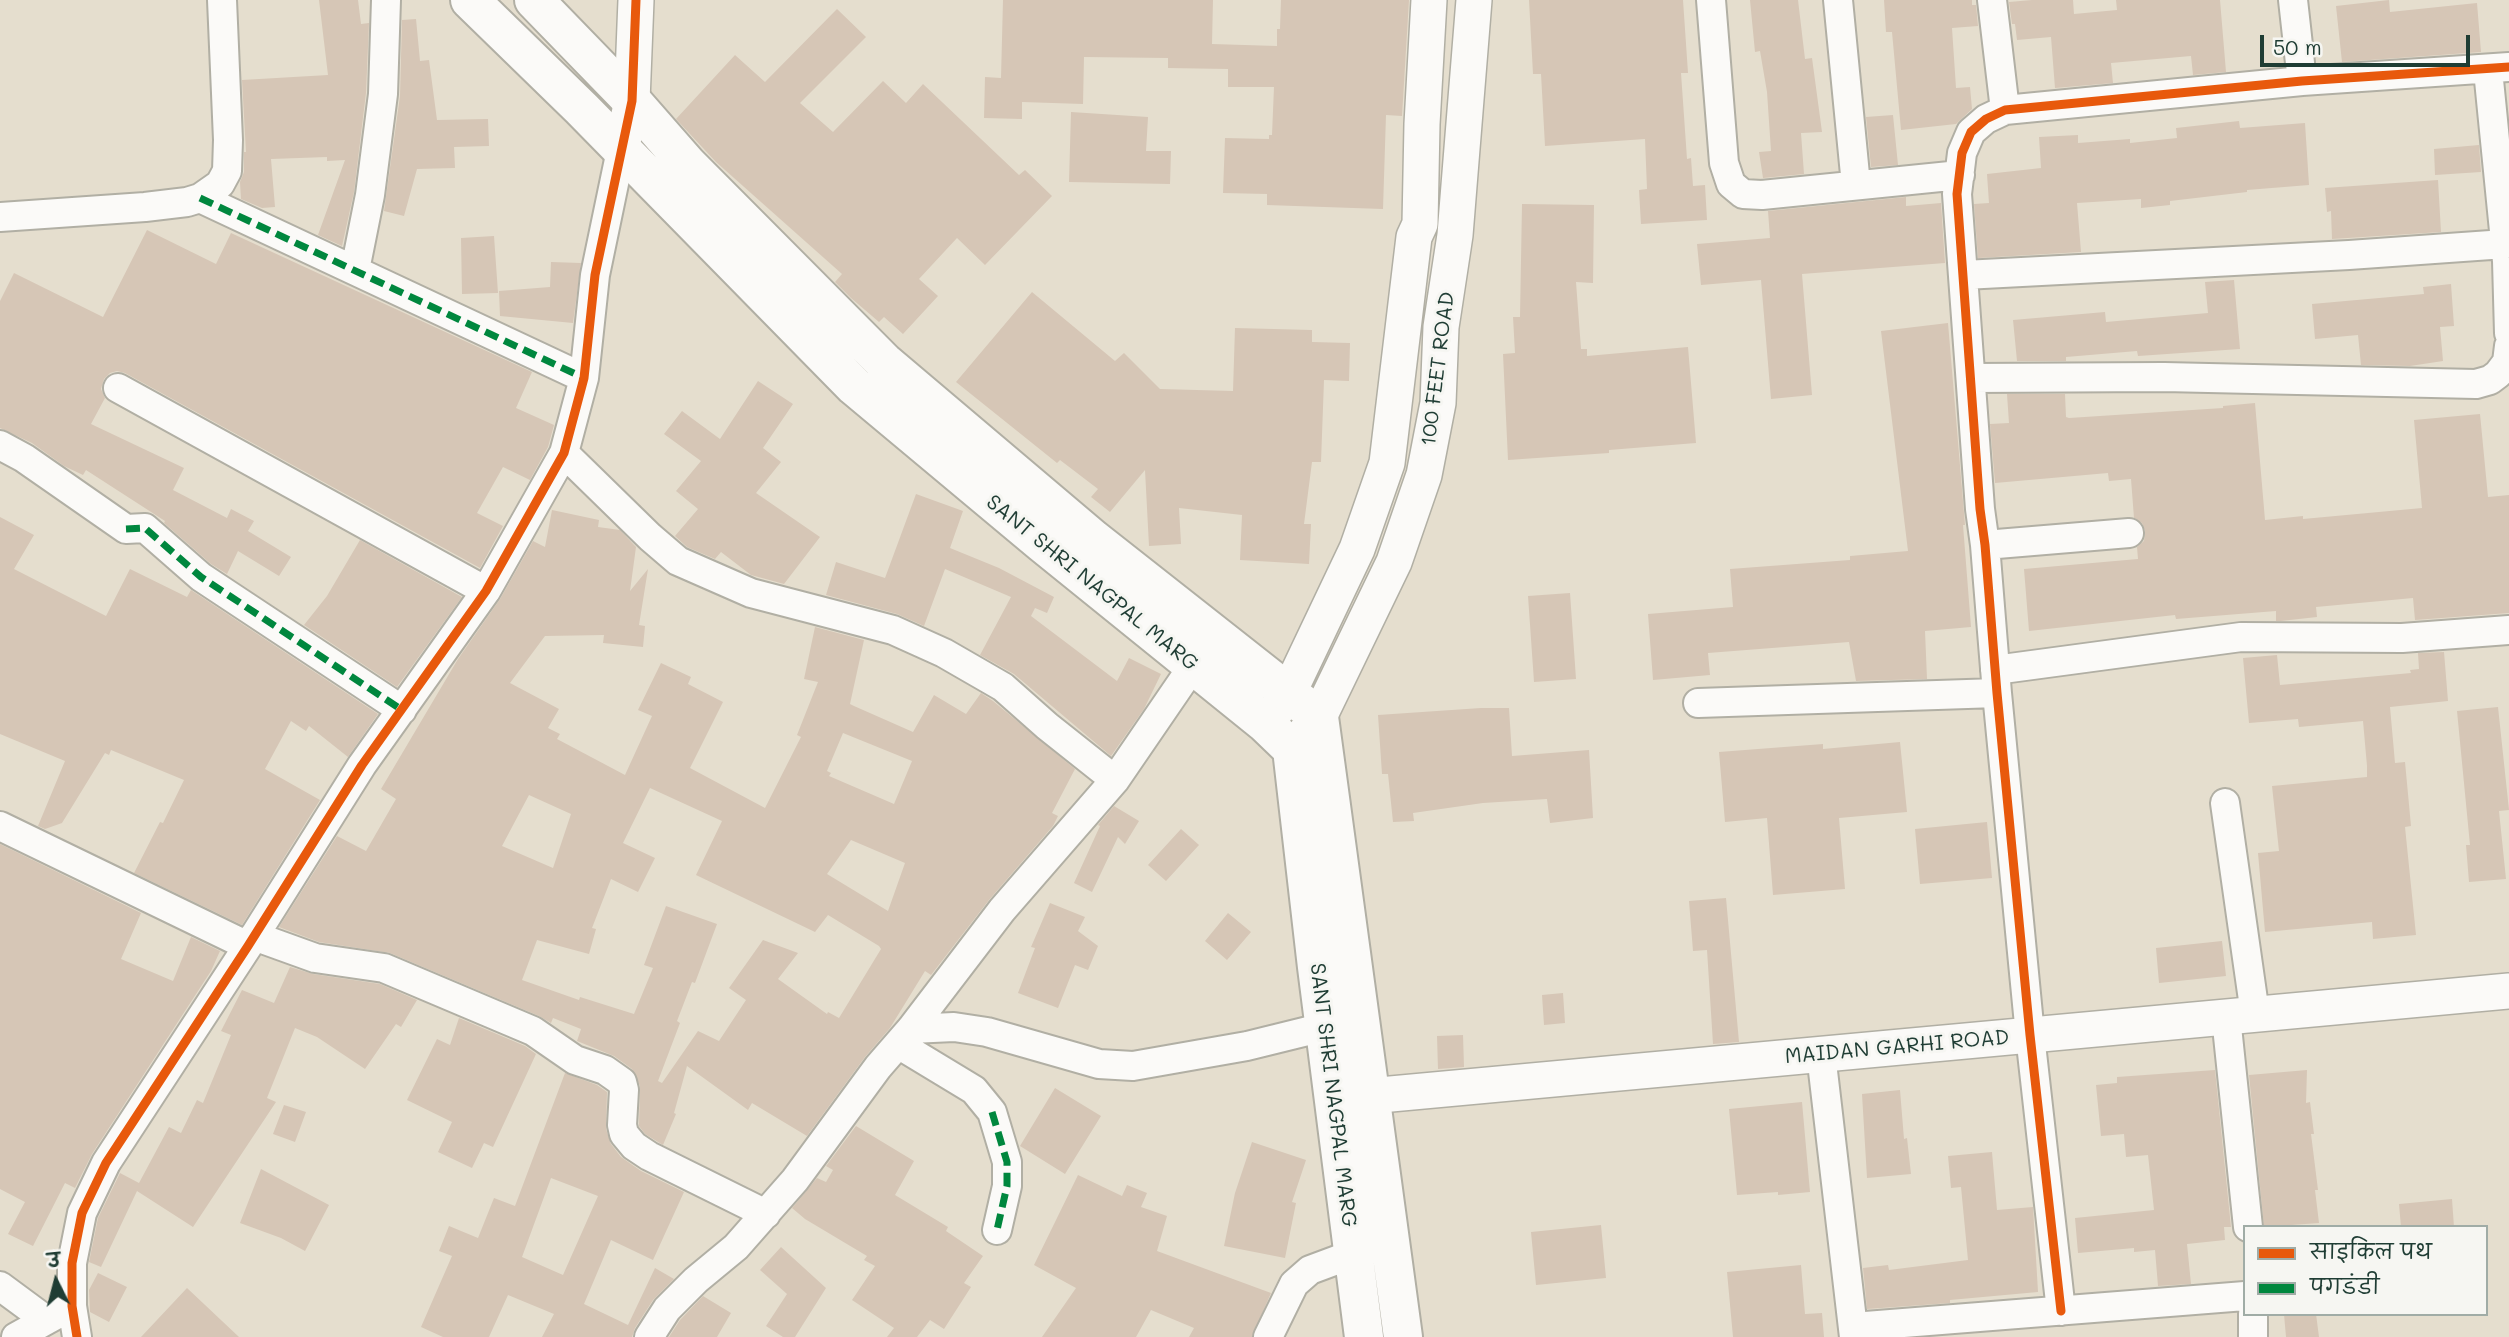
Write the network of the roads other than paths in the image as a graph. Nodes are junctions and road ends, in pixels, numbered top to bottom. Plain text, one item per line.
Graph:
1 (222, 0) edge
2 (386, 0) edge
3 (470, 0) edge
4 (534, 0) edge
5 (636, 0) edge
6 (1429, 0) edge
7 (1474, 0) edge
8 (1710, 0) edge
9 (1838, 0) edge
10 (1992, 0) edge
11 (2293, 0) edge
12 (2498, 68) edge
13 (2302, 81) junction
14 (632, 101) junction
15 (2005, 110) junction
16 (621, 150) junction
17 (1960, 174) junction
18 (1856, 186) junction
19 (200, 198) junction
20 (0, 217) edge
21 (2507, 256) edge
22 (355, 270) junction
23 (1964, 275) junction
24 (2509, 333) edge
25 (2509, 346) edge
26 (584, 377) junction
27 (1972, 378) junction
28 (118, 388) dead end
29 (0, 445) edge
30 (564, 453) junction
31 (2129, 533) dead end
32 (1985, 545) junction
33 (486, 591) junction
34 (2509, 630) edge
35 (1193, 666) junction
36 (1996, 681) junction
37 (1288, 694) junction
38 (1698, 703) dead end
39 (401, 710) junction
40 (1319, 717) junction
41 (1279, 737) junction
42 (1115, 780) junction
43 (2225, 803) dead end
44 (0, 826) edge
45 (251, 941) junction
46 (2509, 991) edge
47 (2241, 1016) junction
48 (1324, 1027) junction
49 (2030, 1035) junction
50 (904, 1036) junction
51 (1821, 1054) junction
52 (1369, 1096) junction
53 (766, 1214) junction
54 (2248, 1225) edge
55 (997, 1230) dead end
56 (1353, 1254) junction
57 (0, 1286) edge
58 (2243, 1296) edge
59 (72, 1306) junction
60 (2060, 1311) junction
61 (2253, 1316) edge
62 (46, 1320) junction
63 (1853, 1332) edge
64 (16, 1337) edge
65 (77, 1337) edge
66 (649, 1337) edge
67 (1268, 1337) edge
68 (1364, 1337) edge
69 (1403, 1337) edge
70 (2253, 1337) edge

1 - 19 street
2 - 22 street
3 - 16 main road, SANT SHRI NAGPAL MARG
4 - 14 main road, SANT SHRI NAGPAL MARG
5 - 14 street
6 - 37 street, 100 FEET ROAD
7 - 40 street, 100 FEET ROAD
8 - 18 street
9 - 18 street
10 - 15 street
11 - 13 street
12 - 13 street
12 - 21 street
13 - 15 street
14 - 16 street
14 - 37 main road, SANT SHRI NAGPAL MARG
15 - 17 street
16 - 26 street
16 - 35 main road, SANT SHRI NAGPAL MARG
17 - 18 street
17 - 23 street
19 - 20 street
19 - 22 street
21 - 23 street
21 - 24 street
22 - 26 street
23 - 27 street
25 - 27 street
26 - 30 street
27 - 32 street
28 - 33 street
29 - 39 street
30 - 33 street
30 - 42 street
31 - 32 street
32 - 36 street
33 - 39 street
34 - 36 street
35 - 41 main road, SANT SHRI NAGPAL MARG
35 - 42 street
36 - 38 street
36 - 49 street
37 - 40 main road, SANT SHRI NAGPAL MARG
37 - 41 street, 100 FEET ROAD
39 - 45 street
40 - 41 street, 100 FEET ROAD
40 - 52 main road, SANT SHRI NAGPAL MARG
41 - 48 main road, SANT SHRI NAGPAL MARG
42 - 50 street
43 - 47 street
44 - 45 street
45 - 53 street
45 - 59 street
46 - 47 street, MAIDAN GARHI ROAD
47 - 49 street, MAIDAN GARHI ROAD
47 - 54 street
48 - 50 street
48 - 56 main road, SANT SHRI NAGPAL MARG
49 - 51 street, MAIDAN GARHI ROAD
49 - 60 street
50 - 53 street
50 - 55 street
51 - 52 street, MAIDAN GARHI ROAD
51 - 63 street
52 - 69 main road, SANT SHRI NAGPAL MARG
53 - 66 street
56 - 67 street
56 - 68 main road, SANT SHRI NAGPAL MARG
57 - 62 street
58 - 60 street
59 - 62 street
59 - 65 street
60 - 63 street
61 - 70 street
62 - 64 street

